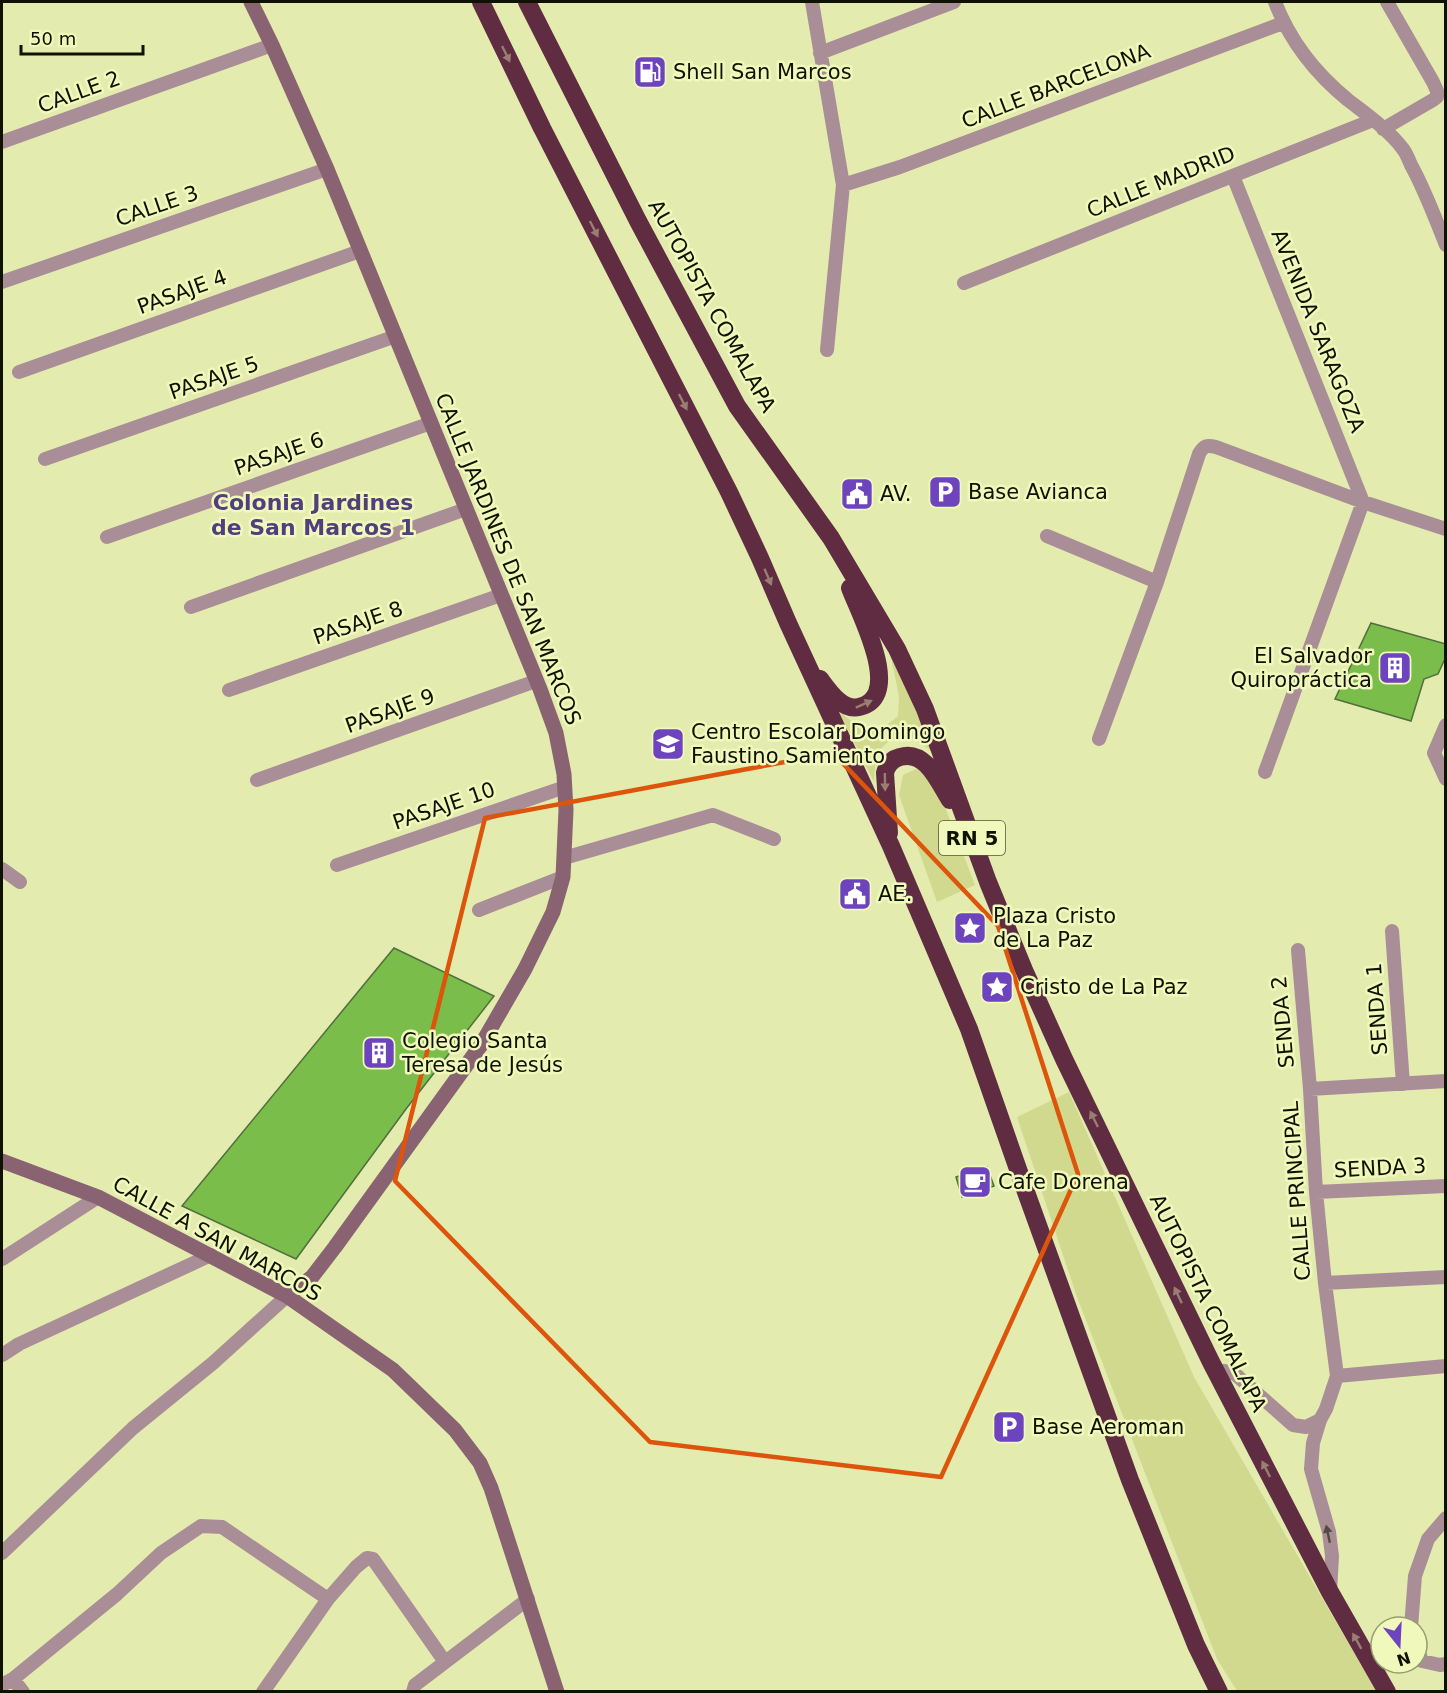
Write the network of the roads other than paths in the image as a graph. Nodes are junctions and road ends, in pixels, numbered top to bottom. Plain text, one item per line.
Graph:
1 (251, 2) edge
2 (481, 2) edge
3 (527, 2) edge
4 (812, 2) edge
5 (954, 2) edge
6 (1275, 2) edge
7 (1387, 2) edge
8 (1283, 23) junction
9 (272, 45) junction
10 (820, 53) junction
11 (1378, 124) junction
12 (2, 142) edge
13 (327, 169) junction
14 (1233, 176) junction
15 (843, 185) junction
16 (1446, 245) edge
17 (360, 251) junction
18 (2, 282) edge
19 (964, 284) dead end
20 (396, 336) junction
21 (827, 350) dead end
22 (19, 372) dead end
23 (431, 423) junction
24 (45, 459) dead end
25 (1363, 502) junction
26 (466, 509) junction
27 (1446, 529) edge
28 (1047, 536) dead end
29 (106, 537) dead end
30 (831, 538) junction
31 (1157, 582) junction
32 (501, 595) junction
33 (191, 607) dead end
34 (788, 623) junction
35 (536, 681) junction
36 (229, 690) dead end
37 (1446, 725) edge
38 (1099, 739) dead end
39 (1265, 772) dead end
40 (1446, 779) edge
41 (257, 780) dead end
42 (565, 787) junction
43 (970, 833) junction
44 (774, 839) dead end
45 (891, 846) junction
46 (564, 858) junction
47 (337, 866) dead end
48 (2, 869) edge
49 (563, 877) junction
50 (20, 882) dead end
51 (479, 910) dead end
52 (1392, 931) dead end
53 (1298, 950) dead end
54 (1446, 1081) edge
55 (1403, 1084) junction
56 (1310, 1089) junction
57 (2, 1161) edge
58 (1446, 1186) edge
59 (1316, 1192) junction
60 (98, 1197) junction
61 (211, 1255) junction
62 (2, 1259) edge
63 (1446, 1277) edge
64 (1325, 1283) junction
65 (287, 1296) junction
66 (2, 1355) edge
67 (1446, 1366) edge
68 (1215, 1371) junction
69 (1337, 1376) junction
70 (1320, 1420) junction
71 (1446, 1518) edge
72 (2, 1553) edge
73 (1330, 1592) junction
74 (328, 1599) junction
75 (528, 1599) junction
76 (1413, 1615) edge
77 (1429, 1659) edge
78 (445, 1662) junction
79 (1446, 1664) edge
80 (7, 1682) edge
81 (23, 1692) edge
82 (263, 1692) edge
83 (413, 1692) edge
84 (557, 1692) edge
85 (1219, 1692) edge
86 (1387, 1692) edge

1 - 9 main road, CALLE JARDINES DE SAN MARCOS
2 -> 34 highway
3 - 30 highway, AUTOPISTA COMALAPA / RN 5
4 - 10 street
5 - 10 street
6 - 8 street
7 - 11 street, CALLE MADRID
8 - 11 street
8 - 15 street, CALLE BARCELONA
9 - 12 street, CALLE 2
9 - 13 main road, CALLE JARDINES DE SAN MARCOS
10 - 15 street
11 - 14 street, CALLE MADRID
11 - 16 street
13 - 17 main road, CALLE JARDINES DE SAN MARCOS
13 - 18 street, CALLE 3
14 - 19 street, CALLE MADRID
14 - 25 street, AVENIDA SARAGOZA
15 - 21 street
17 - 20 main road, CALLE JARDINES DE SAN MARCOS
17 - 22 street, PASAJE 4
20 - 23 main road, CALLE JARDINES DE SAN MARCOS
20 - 24 street, PASAJE 5
23 - 26 main road, CALLE JARDINES DE SAN MARCOS
23 - 29 street, PASAJE 6
25 - 27 street
25 - 31 street
25 - 39 street
26 - 32 main road, CALLE JARDINES DE SAN MARCOS
26 - 33 street
28 - 31 street
34 -> 30 highway
30 - 43 highway, AUTOPISTA COMALAPA / RN 5
31 - 38 street
32 - 35 main road, CALLE JARDINES DE SAN MARCOS
32 - 36 street, PASAJE 8
34 - 45 highway
35 - 41 street, PASAJE 9
35 - 42 main road, CALLE JARDINES DE SAN MARCOS
37 - 40 street
42 - 46 main road, CALLE JARDINES DE SAN MARCOS
42 - 47 street, PASAJE 10
43 -> 45 highway
68 -> 43 highway, AUTOPISTA COMALAPA / RN 5
44 - 46 street
45 - 85 highway
46 - 49 main road, CALLE JARDINES DE SAN MARCOS
48 - 50 street
49 - 51 street
49 - 65 main road, CALLE JARDINES DE SAN MARCOS
52 - 55 street, SENDA 1
53 - 56 street, SENDA 2
54 - 55 street, CALLE PRINCIPAL
55 - 56 street, CALLE PRINCIPAL
56 - 59 street, CALLE PRINCIPAL
57 - 60 main road, CALLE A SAN MARCOS
58 - 59 street, SENDA 3
59 - 64 street, CALLE PRINCIPAL
60 - 61 main road, CALLE A SAN MARCOS
60 - 62 street
61 - 65 main road, CALLE A SAN MARCOS
61 - 66 street
63 - 64 street
64 - 69 street, CALLE PRINCIPAL
65 - 72 street
65 - 75 main road, CALLE A SAN MARCOS
67 - 69 street
68 - 70 street
73 -> 68 highway, AUTOPISTA COMALAPA / RN 5
69 - 70 street, CALLE PRINCIPAL
73 -> 70 street, CALLE PRINCIPAL
71 - 76 street
86 -> 73 highway, AUTOPISTA COMALAPA / RN 5
74 - 78 street
74 - 80 street
74 - 82 street
75 - 78 street
75 - 84 main road, CALLE A SAN MARCOS
77 - 79 street
78 - 83 street
80 - 81 street

